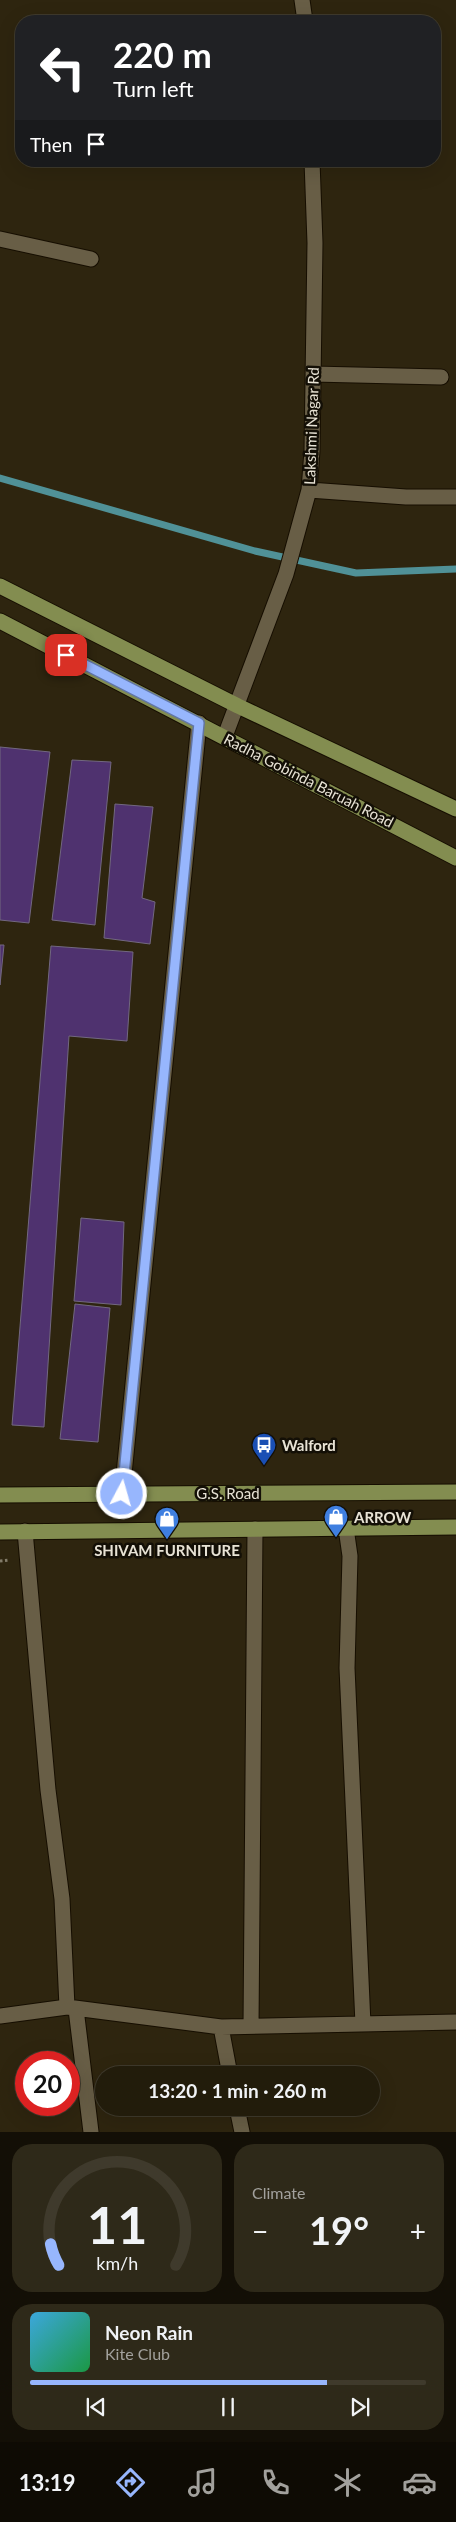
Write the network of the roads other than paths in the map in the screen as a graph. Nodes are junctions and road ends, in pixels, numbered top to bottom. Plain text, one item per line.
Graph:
1 (302, 0) edge
2 (304, 15) edge
3 (312, 167) edge
4 (0, 240) edge
5 (91, 259) dead end
6 (313, 374) junction
7 (441, 378) dead end
8 (309, 490) junction
9 (456, 497) edge
10 (0, 586) edge
11 (0, 621) edge
12 (238, 706) junction
13 (199, 723) junction
14 (225, 736) junction
15 (434, 798) junction
16 (456, 809) edge
17 (456, 818) edge
18 (413, 834) junction
19 (456, 845) edge
20 (456, 858) edge
21 (456, 1492) edge
22 (122, 1494) junction
23 (0, 1495) edge
24 (456, 1527) edge
25 (346, 1528) junction
26 (255, 1529) junction
27 (26, 1531) junction
28 (0, 1532) edge
29 (71, 2008) junction
30 (0, 2016) edge
31 (456, 2022) edge
32 (363, 2024) junction
33 (251, 2026) junction
34 (221, 2027) junction
35 (228, 2066) edge
36 (239, 2116) edge
37 (91, 2132) edge
38 (242, 2132) edge

1 - 2 street
3 - 6 street, Lakshmi Nagar Rd
4 - 5 street
6 - 7 street
6 - 8 street, Lakshmi Nagar Rd
8 - 9 street
8 - 12 street, Lakshmi Nagar Rd
10 - 12 main road
11 - 13 main road, Radha Gobinda Baruah Road
12 - 14 street, Lakshmi Nagar Rd
12 - 15 main road
13 - 14 main road, Radha Gobinda Baruah Road
13 - 22 street
14 - 18 main road, Radha Gobinda Baruah Road
15 - 16 main road
15 - 17 main road
18 - 19 main road
18 - 20 main road, Radha Gobinda Baruah Road
21 - 22 main road, G.S. Road
22 - 23 main road, G.S. Road
24 - 25 main road
25 - 26 main road
25 - 32 street
26 - 27 main road
26 - 33 street
27 - 28 main road
27 - 29 street
29 - 30 street
29 - 34 street
29 - 37 street
31 - 32 street
32 - 33 street
33 - 34 street
34 - 35 street
36 - 38 street

